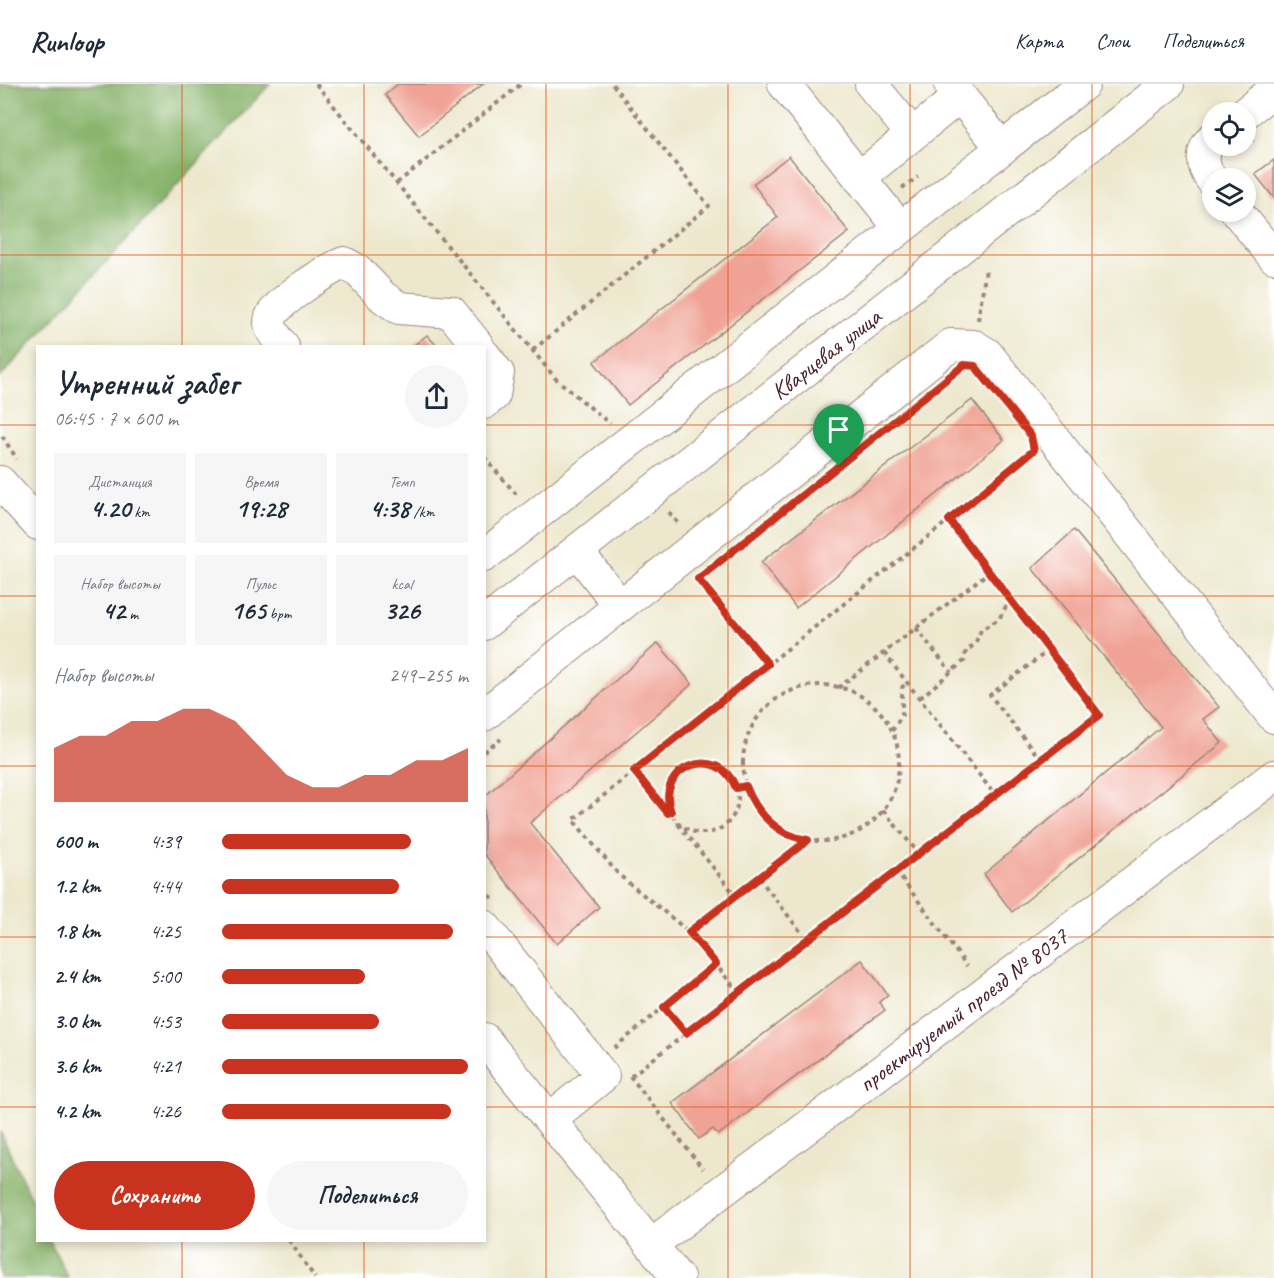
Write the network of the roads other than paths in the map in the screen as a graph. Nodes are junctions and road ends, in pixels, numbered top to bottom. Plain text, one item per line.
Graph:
1 (784, 84) edge
2 (871, 84) edge
3 (1084, 84) edge
4 (1168, 84) edge
5 (955, 90) edge
6 (1274, 90) edge
7 (1256, 104) edge
8 (912, 134) junction
9 (1002, 148) junction
10 (859, 178) junction
11 (1245, 222) edge
12 (900, 228) junction
13 (1274, 257) edge
14 (282, 345) edge
15 (477, 345) edge
16 (486, 358) edge
17 (486, 401) edge
18 (577, 551) junction
19 (486, 554) edge
20 (620, 606) junction
21 (486, 622) edge
22 (1274, 717) edge
23 (494, 726) edge
24 (1274, 776) edge
25 (486, 929) edge
26 (486, 1041) edge
27 (550, 1119) junction
28 (652, 1244) junction
29 (678, 1278) edge

1 - 10 street
2 - 8 street
3 - 9 street
4 - 18 street, Кварцевая улица
5 - 8 street
5 - 9 street
6 - 7 street
8 - 10 street
9 - 12 street
10 - 12 street
11 - 13 street
12 - 19 street
14 - 15 street
16 - 17 street
18 - 20 street
18 - 21 street, Кварцевая улица
20 - 22 street
20 - 23 street
24 - 28 street, проектируемый проезд № 8037
25 - 27 street
26 - 27 street
27 - 28 street
28 - 29 street

